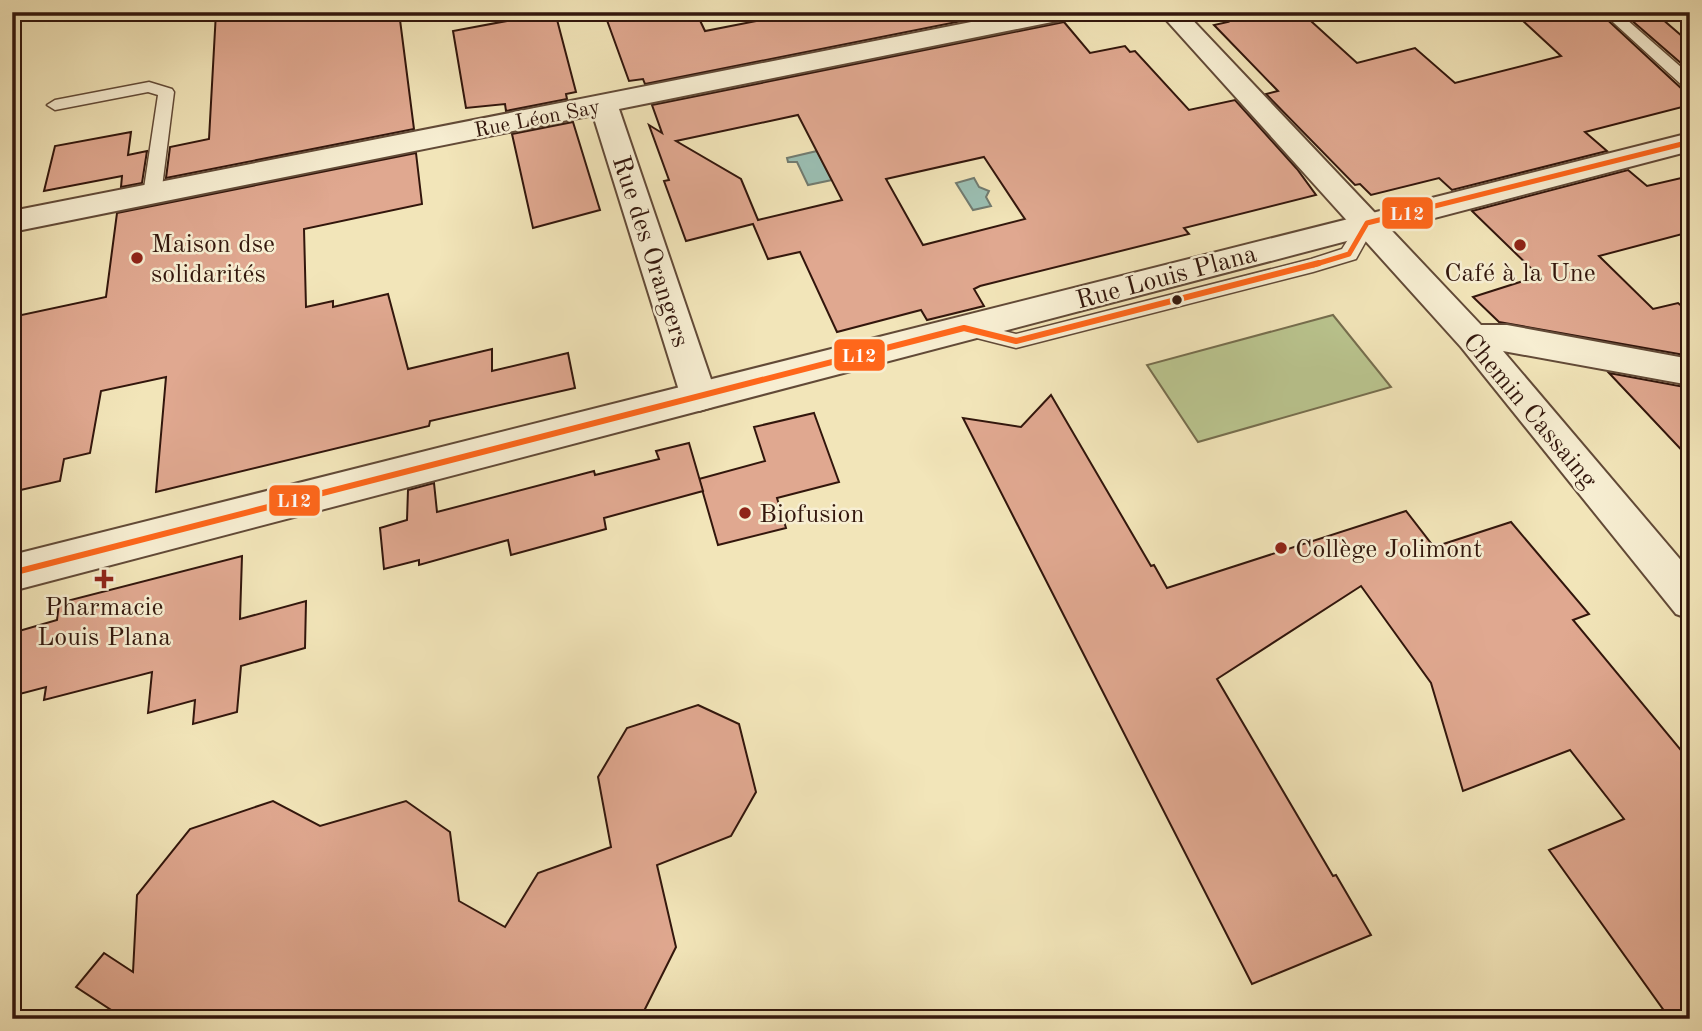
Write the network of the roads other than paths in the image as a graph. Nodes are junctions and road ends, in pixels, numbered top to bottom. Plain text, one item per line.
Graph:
1 (1062, 12) edge
2 (1171, 12) edge
3 (1609, 12) edge
4 (1690, 84) edge
5 (604, 105) junction
6 (55, 106) dead end
7 (1690, 142) edge
8 (152, 195) junction
9 (12, 222) edge
10 (1367, 223) junction
11 (1473, 338) junction
12 (1690, 372) edge
13 (699, 397) junction
14 (12, 573) edge
15 (1690, 601) edge

1 - 5 street, Rue Léon Say
2 - 10 street, Chemin Cassaing
3 - 4 lane
5 - 8 street, Rue Léon Say
5 - 13 street, Rue des Orangers
6 - 8 lane
7 - 10 street, Rue Louis Plana
8 - 9 street, Rue Léon Say
10 - 11 street, Chemin Cassaing
10 - 13 street, Rue Louis Plana
11 - 12 street
11 - 15 street, Chemin Cassaing
13 - 14 street, Rue Louis Plana

